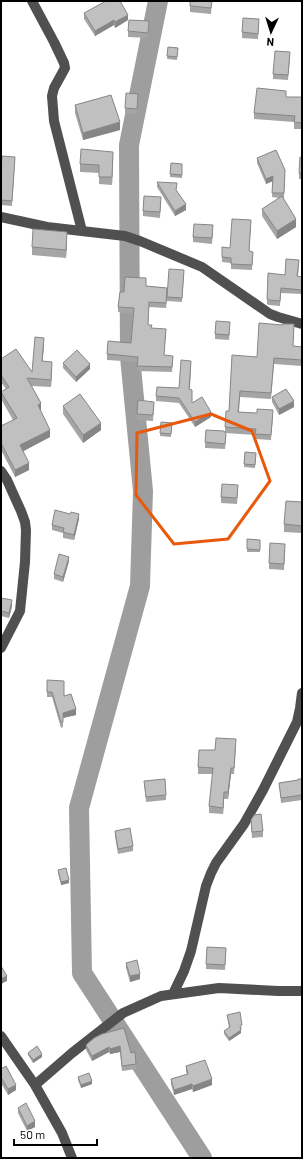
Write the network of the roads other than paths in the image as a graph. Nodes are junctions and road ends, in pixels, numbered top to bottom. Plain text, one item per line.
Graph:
1 (32, 1) edge
2 (1, 217) edge
3 (82, 231) junction
4 (302, 324) edge
5 (1, 471) edge
6 (1, 648) edge
7 (302, 693) edge
8 (302, 991) edge
9 (173, 994) junction
10 (1, 1036) edge
11 (35, 1085) junction
12 (72, 1158) edge

1 - 3 street
2 - 3 street
3 - 4 street
5 - 6 street
7 - 9 street
8 - 9 street
9 - 11 street
10 - 11 street
11 - 12 street

